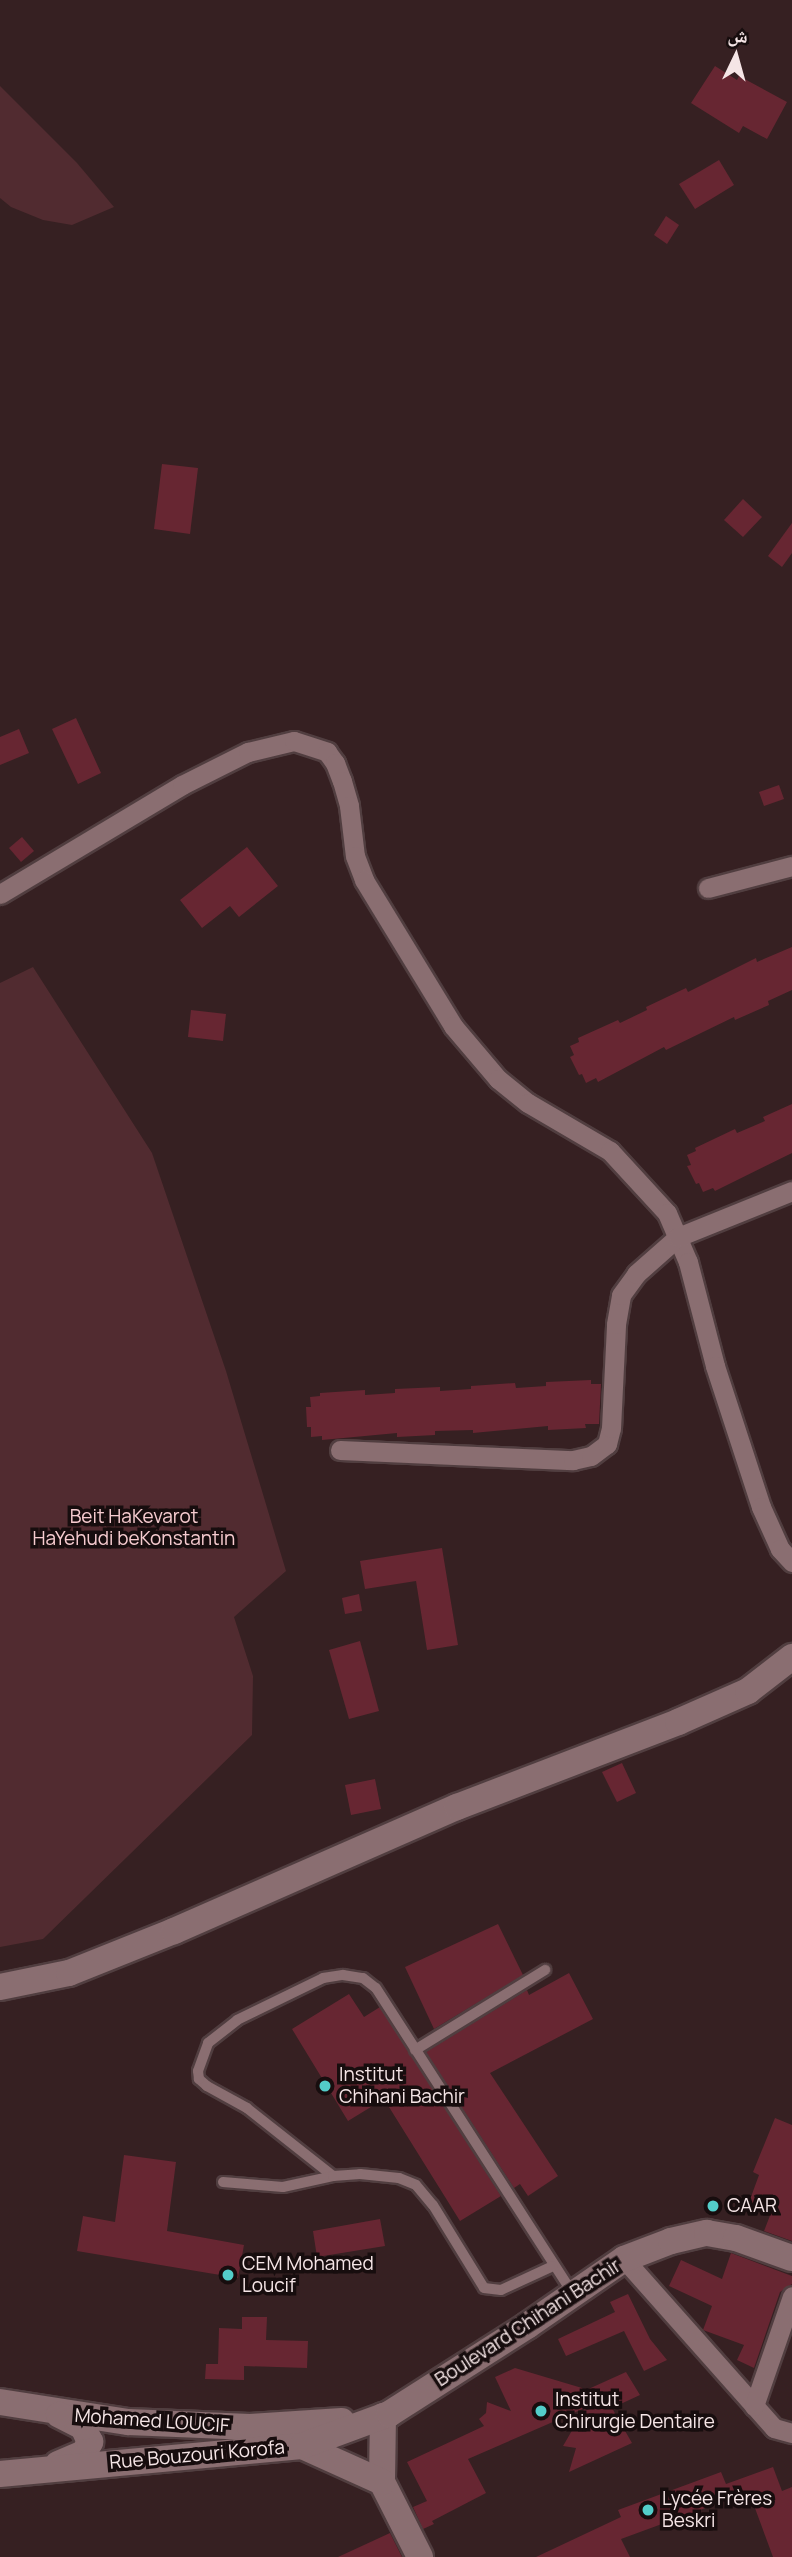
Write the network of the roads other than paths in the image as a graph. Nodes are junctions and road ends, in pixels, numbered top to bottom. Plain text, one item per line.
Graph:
1 (792, 866) edge
2 (708, 888) dead end
3 (0, 894) edge
4 (792, 1191) edge
5 (678, 1237) junction
6 (340, 1450) dead end
7 (792, 1562) edge
8 (792, 1657) edge
9 (545, 1970) dead end
10 (0, 1987) edge
11 (415, 2050) junction
12 (333, 2176) junction
13 (223, 2182) dead end
14 (792, 2258) edge
15 (624, 2259) junction
16 (553, 2266) junction
17 (573, 2295) junction
18 (792, 2296) edge
19 (0, 2402) edge
20 (754, 2406) junction
21 (56, 2413) junction
22 (386, 2415) junction
23 (792, 2433) edge
24 (303, 2446) junction
25 (50, 2468) junction
26 (0, 2474) edge
27 (382, 2482) junction
28 (420, 2557) edge

1 - 2 street
3 - 5 street
4 - 5 street
5 - 6 street
5 - 7 street
8 - 10 main road
9 - 11 lane
11 - 12 lane
11 - 16 lane
12 - 13 lane
12 - 16 lane
14 - 15 main road, Boulevard Chihani Bachir
15 - 17 main road, Boulevard Chihani Bachir
15 - 20 street
16 - 17 lane
17 - 22 main road, Boulevard Chihani Bachir
18 - 20 street
19 - 21 main road, Mohamed LOUCIF
20 - 23 street
21 - 22 main road, Mohamed LOUCIF
21 - 25 main road
22 - 24 main road, Rue Bouzouri Korofa
22 - 27 main road
24 - 25 main road, Rue Bouzouri Korofa
24 - 27 main road
25 - 26 main road, Rue Bouzouri Korofa
27 - 28 main road

